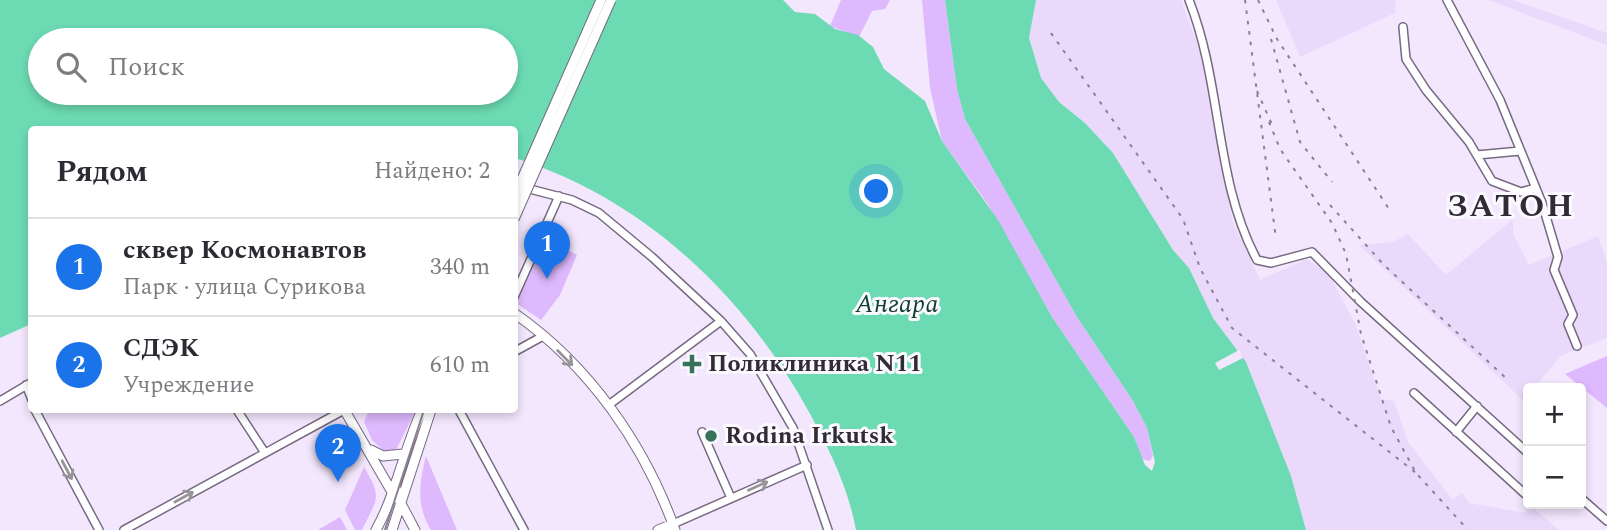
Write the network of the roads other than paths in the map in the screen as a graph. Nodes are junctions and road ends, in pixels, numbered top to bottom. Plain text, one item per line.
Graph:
1 (601, 0) edge
2 (611, 0) edge
3 (1189, 0) edge
4 (1447, 0) edge
5 (1404, 27) dead end
6 (1520, 152) junction
7 (1477, 155) junction
8 (518, 187) edge
9 (518, 188) edge
10 (1535, 188) junction
11 (559, 196) junction
12 (518, 210) edge
13 (518, 288) edge
14 (518, 316) edge
15 (721, 321) junction
16 (543, 336) junction
17 (1577, 346) dead end
18 (518, 350) edge
19 (28, 385) edge
20 (1413, 393) dead end
21 (0, 401) edge
22 (610, 404) junction
23 (1477, 406) junction
24 (38, 413) edge
25 (239, 413) edge
26 (340, 413) edge
27 (348, 413) edge
28 (421, 413) edge
29 (430, 413) edge
30 (461, 413) edge
31 (702, 432) dead end
32 (1456, 432) junction
33 (1523, 448) edge
34 (369, 449) junction
35 (265, 453) junction
36 (403, 454) junction
37 (807, 465) junction
38 (395, 481) junction
39 (392, 492) junction
40 (1523, 492) edge
41 (731, 498) junction
42 (1586, 502) edge
43 (401, 506) junction
44 (1607, 521) edge
45 (674, 527) edge
46 (99, 530) edge
47 (124, 530) edge
48 (376, 530) edge
49 (392, 530) edge
50 (415, 530) edge
51 (524, 530) edge
52 (657, 530) edge
53 (828, 530) edge

1 - 9 main road, bridge
2 - 12 main road, bridge
3 - 23 street
4 - 6 street
5 - 7 street
6 - 7 street
6 - 10 street
7 - 10 street
8 - 11 street
10 - 17 street
11 - 13 street
11 - 15 street
14 - 16 main road
15 - 22 street
15 - 37 street
16 - 18 street
16 -> 22 main road
19 - 21 street
20 - 32 street
22 - 45 main road
23 - 32 street
23 - 33 street
24 -> 46 street
25 - 35 street
26 - 35 street
27 - 34 main road
28 - 36 main road
29 - 43 main road
30 - 51 street
31 - 41 street
32 - 40 street
34 - 36 main road
34 - 39 main road
47 -> 35 street
36 - 38 main road
41 -> 37 street
37 - 53 street
38 - 39 main road
38 - 43 main road
39 - 48 main road
41 - 45 street
42 - 44 street
43 - 49 main road
43 - 50 main road
45 - 52 main road

